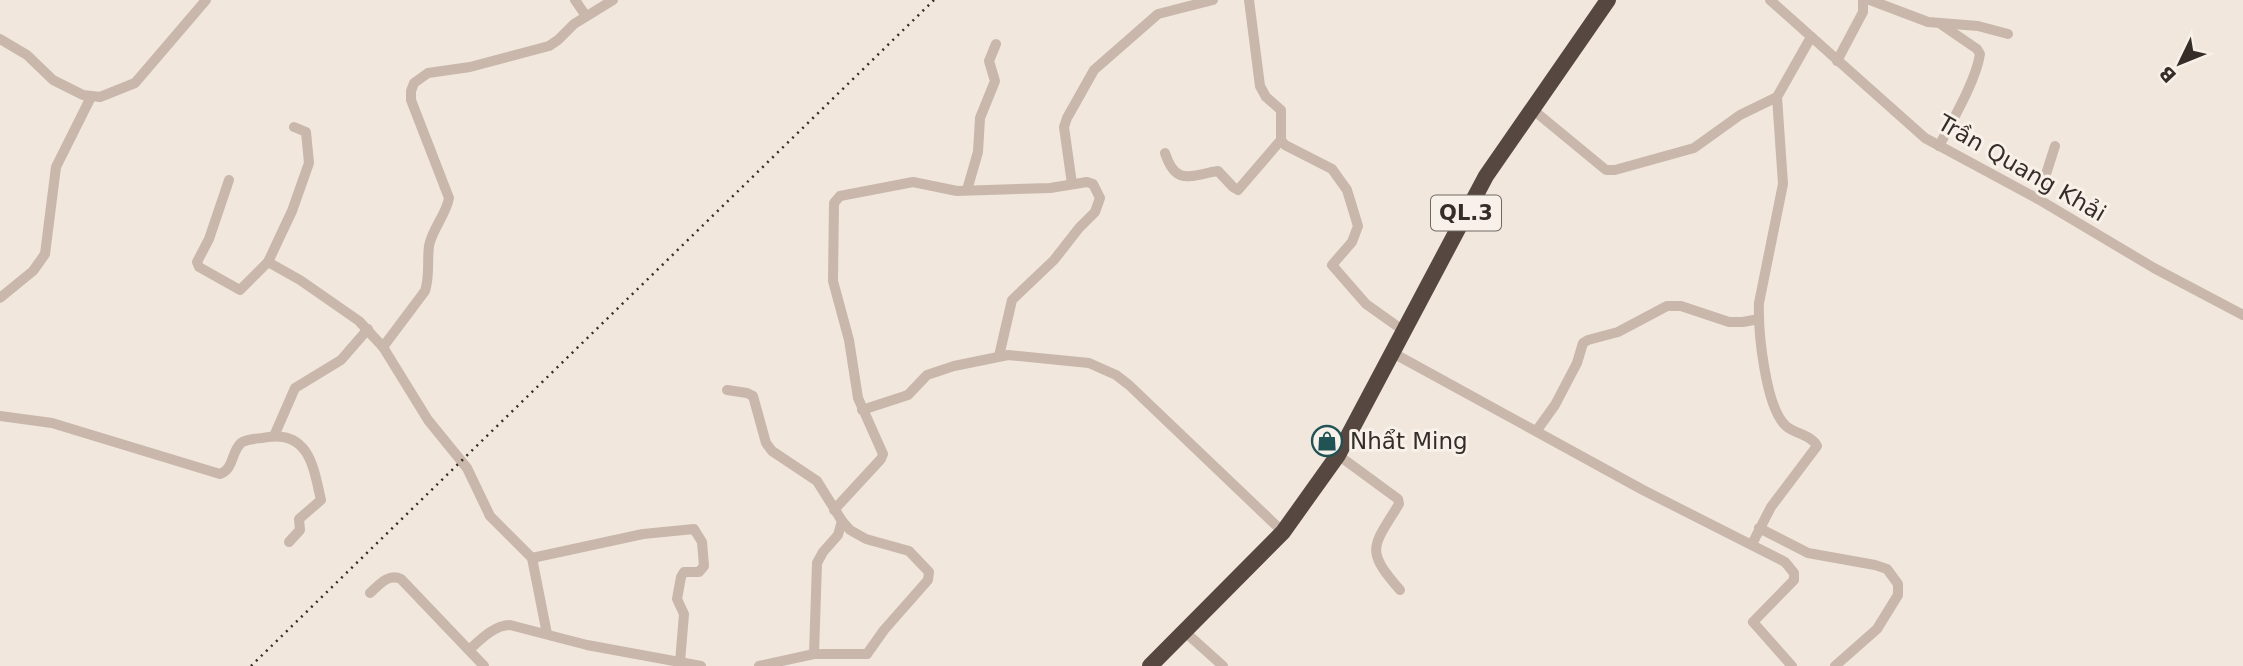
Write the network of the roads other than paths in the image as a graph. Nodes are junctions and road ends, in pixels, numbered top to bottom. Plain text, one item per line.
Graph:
1 (206, 0) edge
2 (575, 0) edge
3 (613, 0) edge
4 (1213, 0) edge
5 (1249, 0) edge
6 (1608, 0) edge
7 (1770, 0) edge
8 (1863, 0) edge
9 (1870, 0) edge
10 (586, 16) junction
11 (1942, 24) junction
12 (2008, 34) dead end
13 (1811, 37) junction
14 (0, 39) edge
15 (996, 44) dead end
16 (1838, 61) junction
17 (91, 97) junction
18 (1777, 97) junction
19 (1532, 109) junction
20 (294, 127) dead end
21 (1281, 141) junction
22 (1939, 146) junction
23 (2054, 146) dead end
24 (1165, 153) dead end
25 (229, 180) dead end
26 (1072, 184) junction
27 (967, 190) junction
28 (2038, 200) junction
29 (268, 262) junction
30 (0, 299) edge
31 (2243, 315) edge
32 (1759, 319) junction
33 (368, 329) junction
34 (1404, 331) junction
35 (383, 346) junction
36 (1393, 353) junction
37 (999, 356) junction
38 (727, 390) dead end
39 (862, 410) junction
40 (0, 416) edge
41 (1537, 430) junction
42 (274, 436) junction
43 (1338, 455) junction
44 (834, 510) junction
45 (842, 521) junction
46 (1759, 528) junction
47 (1283, 532) junction
48 (289, 542) dead end
49 (1752, 544) junction
50 (532, 558) junction
51 (1400, 590) dead end
52 (370, 593) dead end
53 (1185, 632) junction
54 (547, 634) junction
55 (468, 650) junction
56 (867, 654) junction
57 (806, 659) edge
58 (680, 662) junction
59 (484, 666) edge
60 (701, 666) edge
61 (759, 666) edge
62 (875, 666) edge
63 (1150, 666) edge
64 (1223, 666) edge
65 (1793, 666) edge
66 (1835, 666) edge

1 - 17 street
2 - 10 street
3 - 10 street
4 - 26 street
5 - 21 street
6 - 19 highway, QL.3
7 - 13 street, Trần Quang Khải
8 - 16 street
9 - 11 street
10 - 35 street
11 - 12 street
11 - 22 street
13 - 16 street, Trần Quang Khải
13 - 18 street
14 - 17 street
15 - 27 street
16 - 22 street, Trần Quang Khải
17 - 30 street
18 - 19 street
18 - 32 street
19 - 34 highway, QL.3
20 - 29 street
21 - 24 street
21 - 34 street
22 - 28 street, Trần Quang Khải
23 - 28 street
25 - 29 street
26 - 27 street
26 - 37 street
27 - 39 street
28 - 31 street, Trần Quang Khải
29 - 33 street
32 - 41 street
32 - 46 street
33 - 35 street
33 - 42 street
34 - 36 highway, QL.3
35 - 50 street
36 - 41 street
36 - 43 highway, QL.3
37 - 39 street
37 - 47 street
38 - 44 street
39 - 44 street
40 - 42 street
41 - 49 street
42 - 48 street
43 - 47 highway, QL.3
43 - 51 street
44 - 45 street
45 - 56 street
45 - 57 street
46 - 49 street
46 - 66 street
47 - 53 highway, QL.3
49 - 65 street
50 - 54 street
50 - 58 street
52 - 55 street
53 - 63 highway, QL.3
53 - 64 street
54 - 55 street
54 - 58 street
55 - 59 street
56 - 57 street
56 - 62 street
57 - 61 street
58 - 60 street

